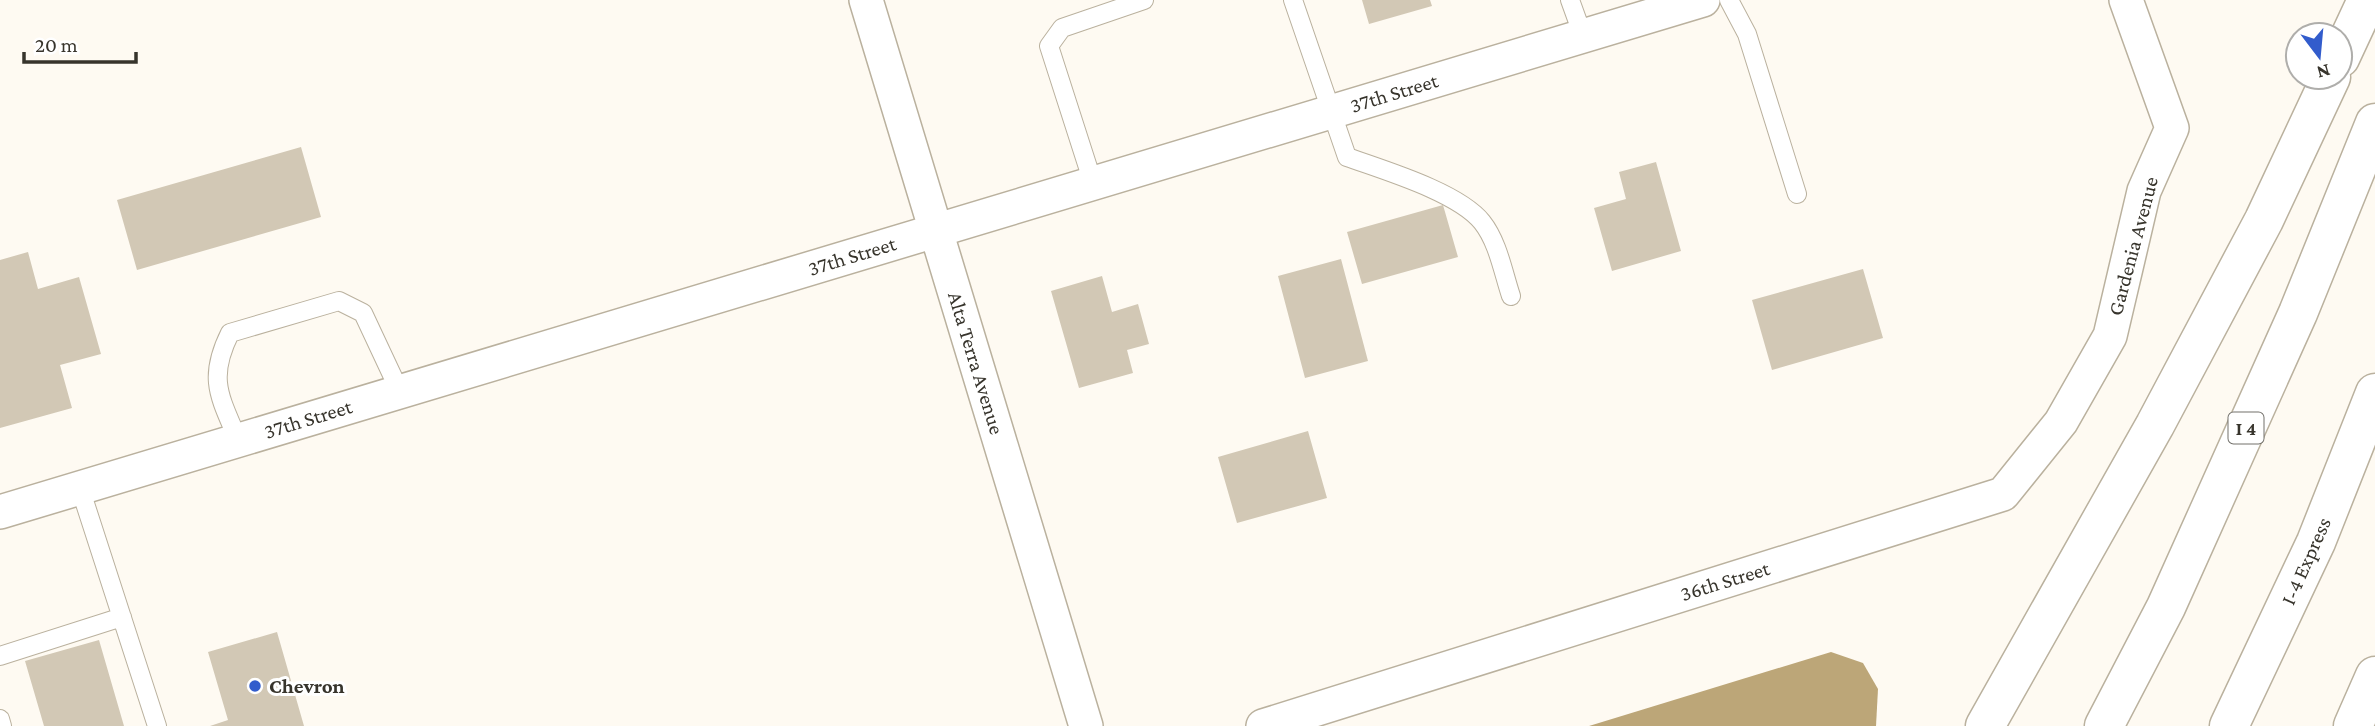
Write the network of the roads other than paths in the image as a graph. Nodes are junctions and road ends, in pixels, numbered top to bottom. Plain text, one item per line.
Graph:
1 (866, 0) edge
2 (1144, 0) edge
3 (1293, 0) edge
4 (1570, 0) edge
5 (1703, 0) edge
6 (1729, 0) edge
7 (2126, 0) edge
8 (2367, 0) edge
9 (2354, 28) edge
10 (1583, 36) junction
11 (2324, 91) edge
12 (1331, 111) junction
13 (2375, 123) edge
14 (1093, 183) junction
15 (1797, 194) dead end
16 (936, 231) junction
17 (1511, 296) dead end
18 (2110, 336) joint
19 (400, 392) junction
20 (2375, 393) edge
21 (238, 440) junction
22 (80, 488) junction
23 (0, 512) edge
24 (121, 617) junction
25 (0, 656) edge
26 (2375, 676) edge
27 (0, 719) edge
28 (2, 726) edge
29 (157, 726) edge
30 (1086, 726) edge
31 (1263, 726) edge
32 (1985, 726) edge
33 (2104, 726) edge
34 (2229, 726) edge
35 (2353, 726) edge

1 - 16 street, Alta Terra Avenue
2 - 14 lane
3 - 12 lane
4 - 10 lane
5 - 10 street, 37th Street
6 - 15 lane
7 - 18 street, Gardenia Avenue
8 - 9 highway
10 - 12 street, 37th Street
11 - 32 highway
12 - 14 street, 37th Street
12 - 17 lane
13 - 33 highway, I 4
14 - 16 street, 37th Street
16 - 19 street, 37th Street
16 - 30 street, Alta Terra Avenue
18 - 31 street, 36th Street
19 - 21 street, 37th Street
19 - 21 lane
20 - 34 highway, I-4 Express
21 - 22 street, 37th Street
22 - 23 street, 37th Street
22 - 24 lane
24 - 25 lane
24 - 29 lane
26 - 35 highway
27 - 28 lane

